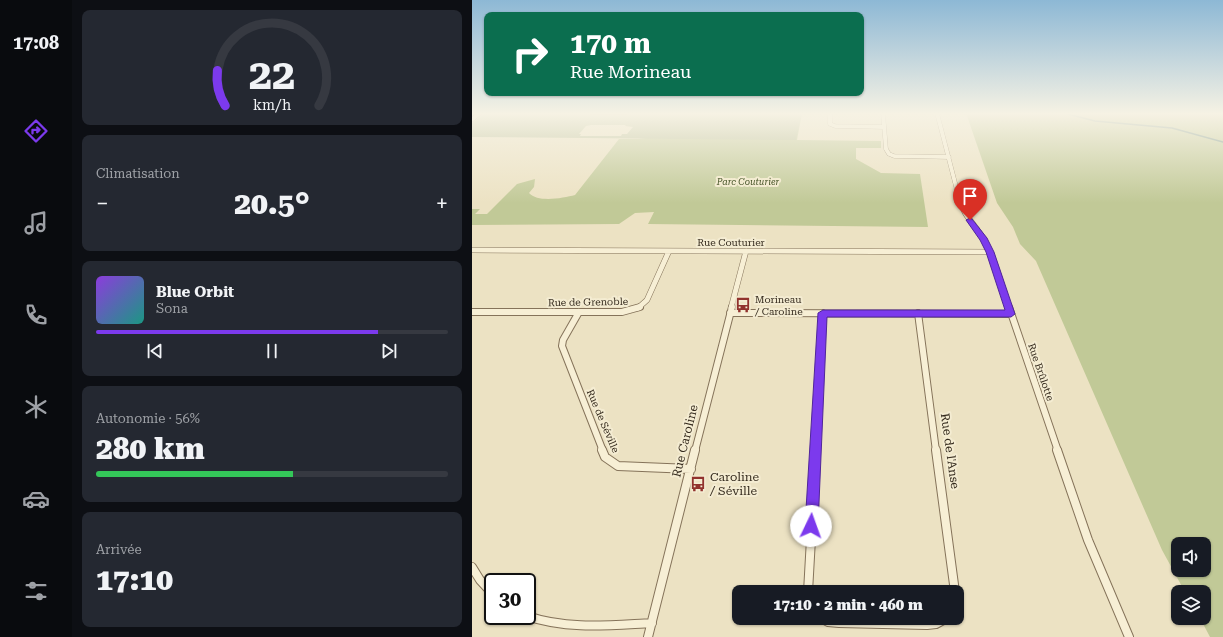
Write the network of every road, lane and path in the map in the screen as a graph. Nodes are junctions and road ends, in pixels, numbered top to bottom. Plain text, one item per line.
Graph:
1 (885, 143) edge
2 (945, 143) edge
3 (949, 157) junction
4 (472, 250) edge
5 (669, 251) junction
6 (746, 251) junction
7 (990, 252) junction
8 (472, 312) edge
9 (579, 312) junction
10 (730, 313) junction
11 (823, 313) junction
12 (918, 313) junction
13 (1011, 314) junction
14 (691, 469) junction
15 (472, 567) edge
16 (484, 584) edge
17 (808, 585) edge
18 (954, 585) edge
19 (536, 619) edge
20 (652, 623) junction
21 (648, 637) edge
22 (1129, 637) edge

1 - 3 street
2 - 3 street, Rue Brûlotte
3 - 7 street, Rue Brûlotte
4 - 5 street, Rue Couturier
5 - 6 street, Rue Couturier
5 - 9 street, Rue de Grenoble
6 - 7 street, Rue Couturier
6 - 10 street, Rue Caroline
7 - 13 street, Rue Brûlotte
8 - 9 street, Rue de Grenoble
9 - 14 street, Rue de Séville
10 - 11 street
10 - 14 street, Rue Caroline
11 - 12 street
11 - 17 street
12 - 13 street
12 - 18 street, Rue de l'Anse
13 - 22 street, Rue Brûlotte
14 - 20 street, Rue Caroline
15 - 16 street
19 - 20 street
20 - 21 street, Rue Caroline

